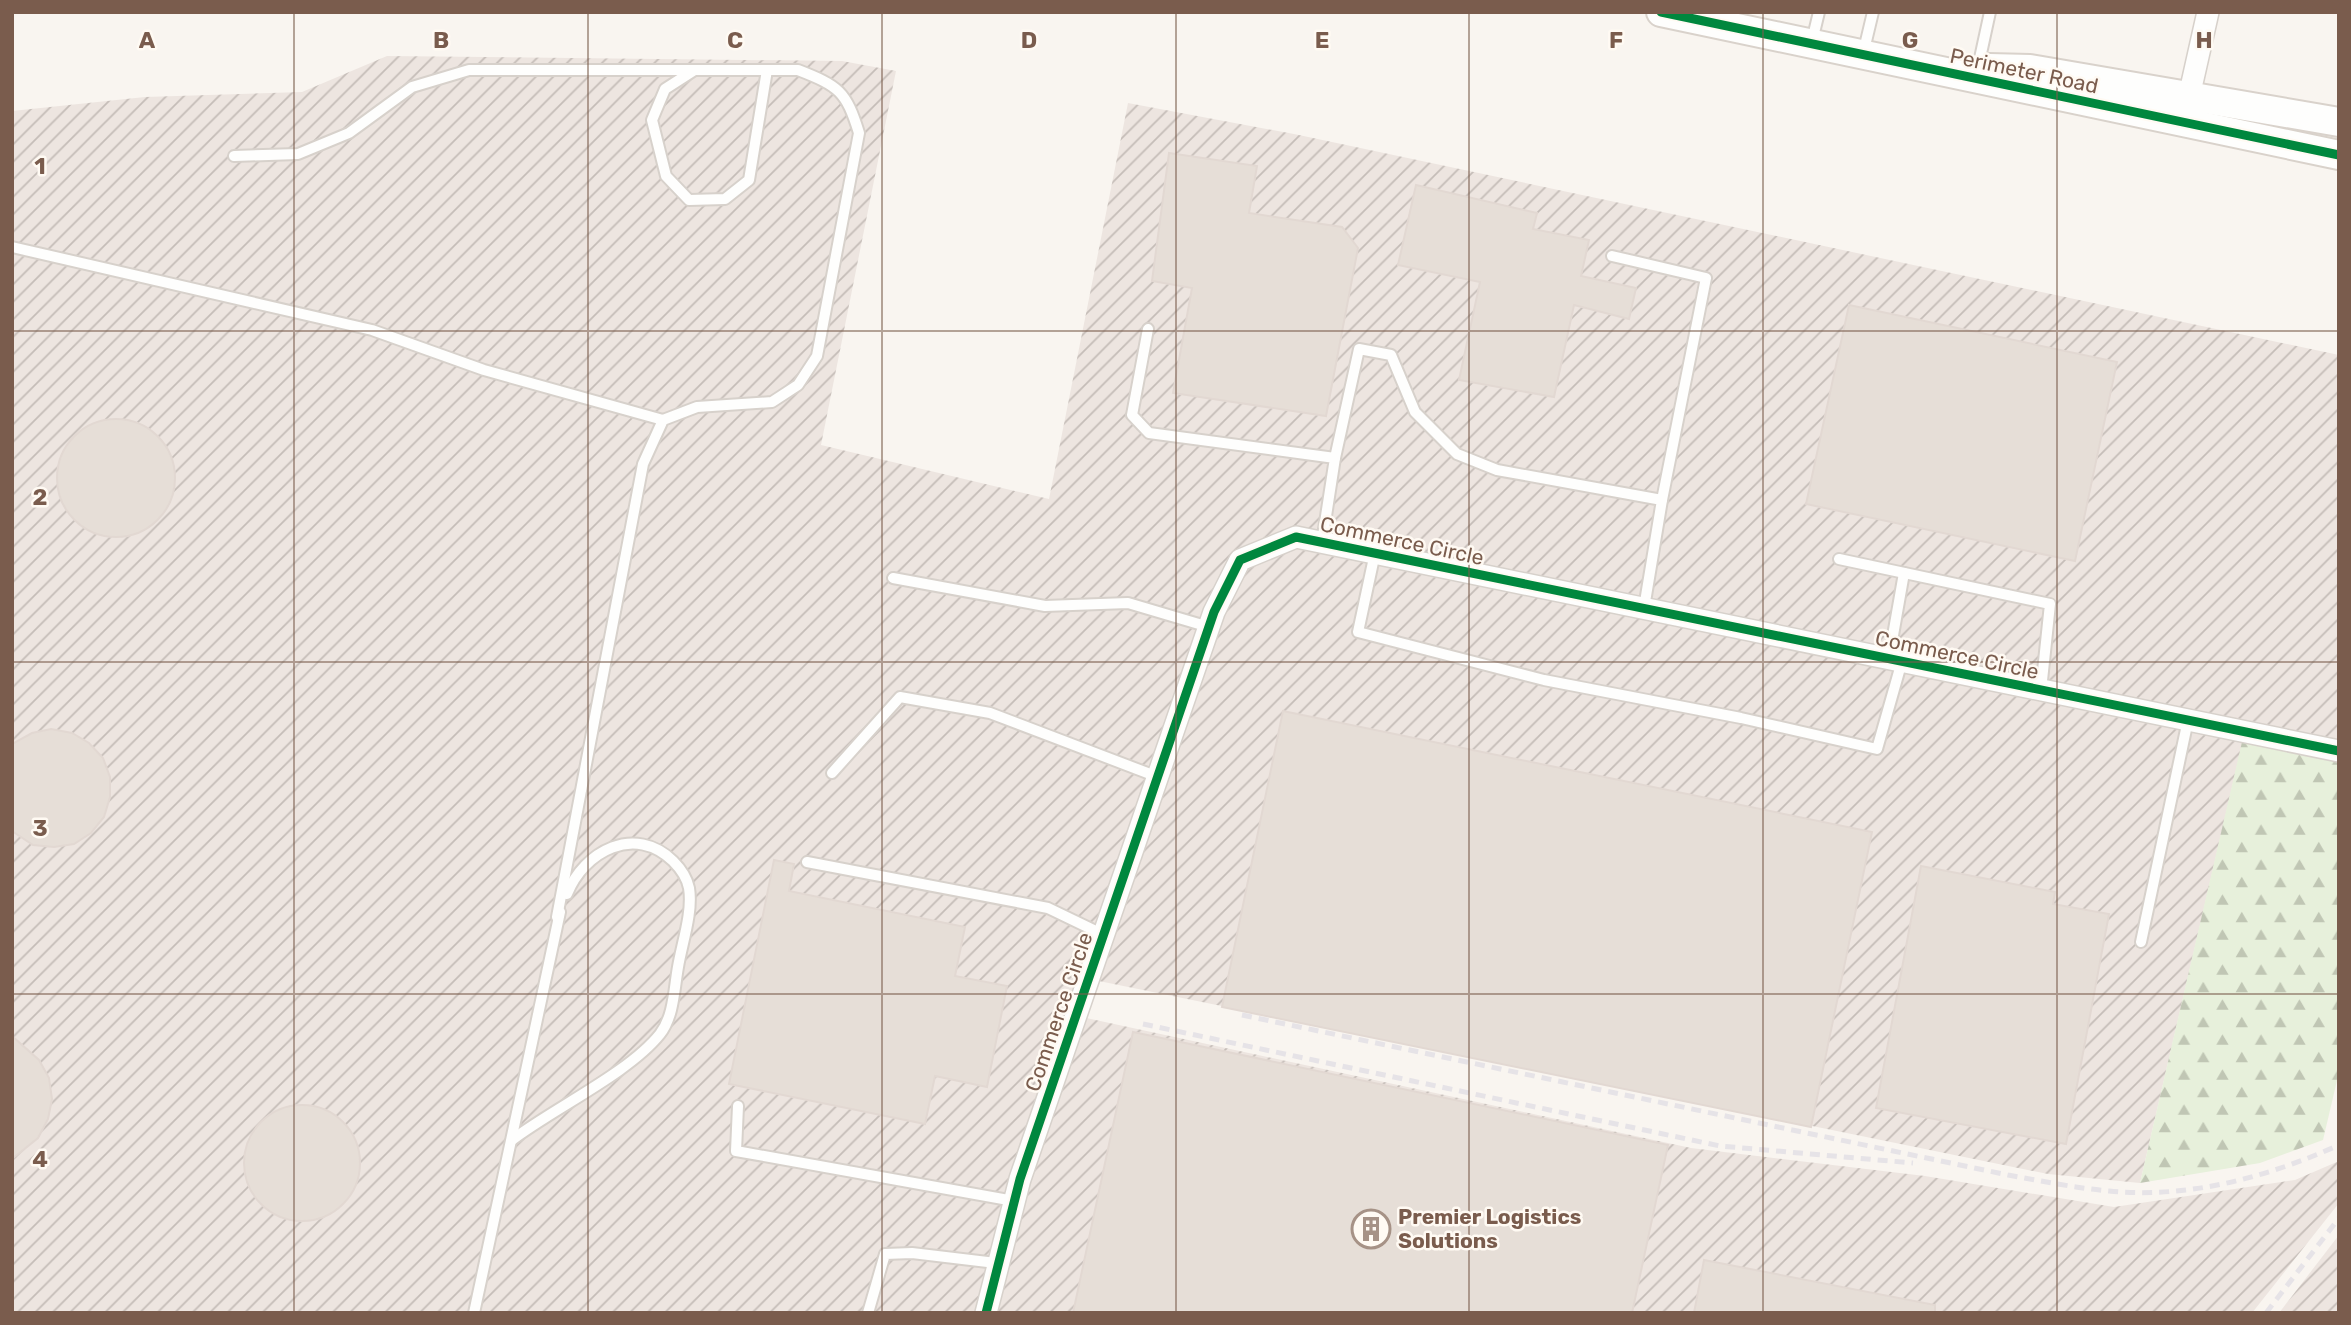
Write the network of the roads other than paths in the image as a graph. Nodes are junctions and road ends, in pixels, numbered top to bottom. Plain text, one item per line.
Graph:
1 (1661, 12) edge
2 (1819, 12) edge
3 (1873, 12) edge
4 (1990, 12) edge
5 (2208, 12) edge
6 (1811, 44) junction
7 (1863, 54) junction
8 (695, 70) junction
9 (767, 70) junction
10 (1976, 73) junction
11 (2189, 94) junction
12 (2184, 122) junction
13 (2339, 122) edge
14 (2339, 155) edge
15 (234, 156) dead end
16 (12, 247) edge
17 (1612, 256) dead end
18 (1148, 329) dead end
19 (663, 420) junction
20 (1335, 458) junction
21 (1662, 500) junction
22 (1322, 542) junction
23 (1375, 553) junction
24 (1839, 559) dead end
25 (1904, 573) junction
26 (893, 579) dead end
27 (1644, 608) junction
28 (1209, 627) junction
29 (1895, 660) junction
30 (2041, 690) junction
31 (2188, 720) junction
32 (2339, 751) edge
33 (832, 773) dead end
34 (1158, 777) junction
35 (807, 862) dead end
36 (558, 917) junction
37 (1104, 935) junction
38 (2141, 942) dead end
39 (738, 1106) dead end
40 (512, 1140) junction
41 (1014, 1201) junction
42 (996, 1264) junction
43 (474, 1313) edge
44 (868, 1313) edge
45 (986, 1313) edge

1 - 6 street, Perimeter Road
2 - 6 lane
3 - 7 lane
4 - 10 lane
5 - 11 street
6 - 7 street, Perimeter Road
7 - 10 street, Perimeter Road
8 - 9 lane
8 - 9 lane
8 - 15 lane
9 - 19 lane
10 - 11 street
10 - 12 street, Perimeter Road
11 - 12 street
11 - 13 street
12 - 14 street, Perimeter Road
16 - 19 lane
17 - 21 lane
18 - 20 lane
19 - 36 lane
20 - 21 lane
20 - 22 lane
21 - 27 lane
22 - 23 street, Commerce Circle
22 - 28 street, Commerce Circle
23 - 27 street, Commerce Circle
23 - 29 lane
24 - 25 lane
25 - 29 lane
25 - 30 lane
26 - 28 lane
27 - 29 street, Commerce Circle
28 - 34 street, Commerce Circle
29 - 30 street, Commerce Circle
30 - 31 street, Commerce Circle
31 - 32 street, Commerce Circle
31 - 38 lane
33 - 34 lane
34 - 37 street, Commerce Circle
35 - 37 lane
36 - 40 lane
36 - 40 lane
37 - 41 street, Commerce Circle
39 - 41 lane
40 - 43 lane
41 - 42 street, Commerce Circle
42 - 44 lane
42 - 45 street, Commerce Circle

